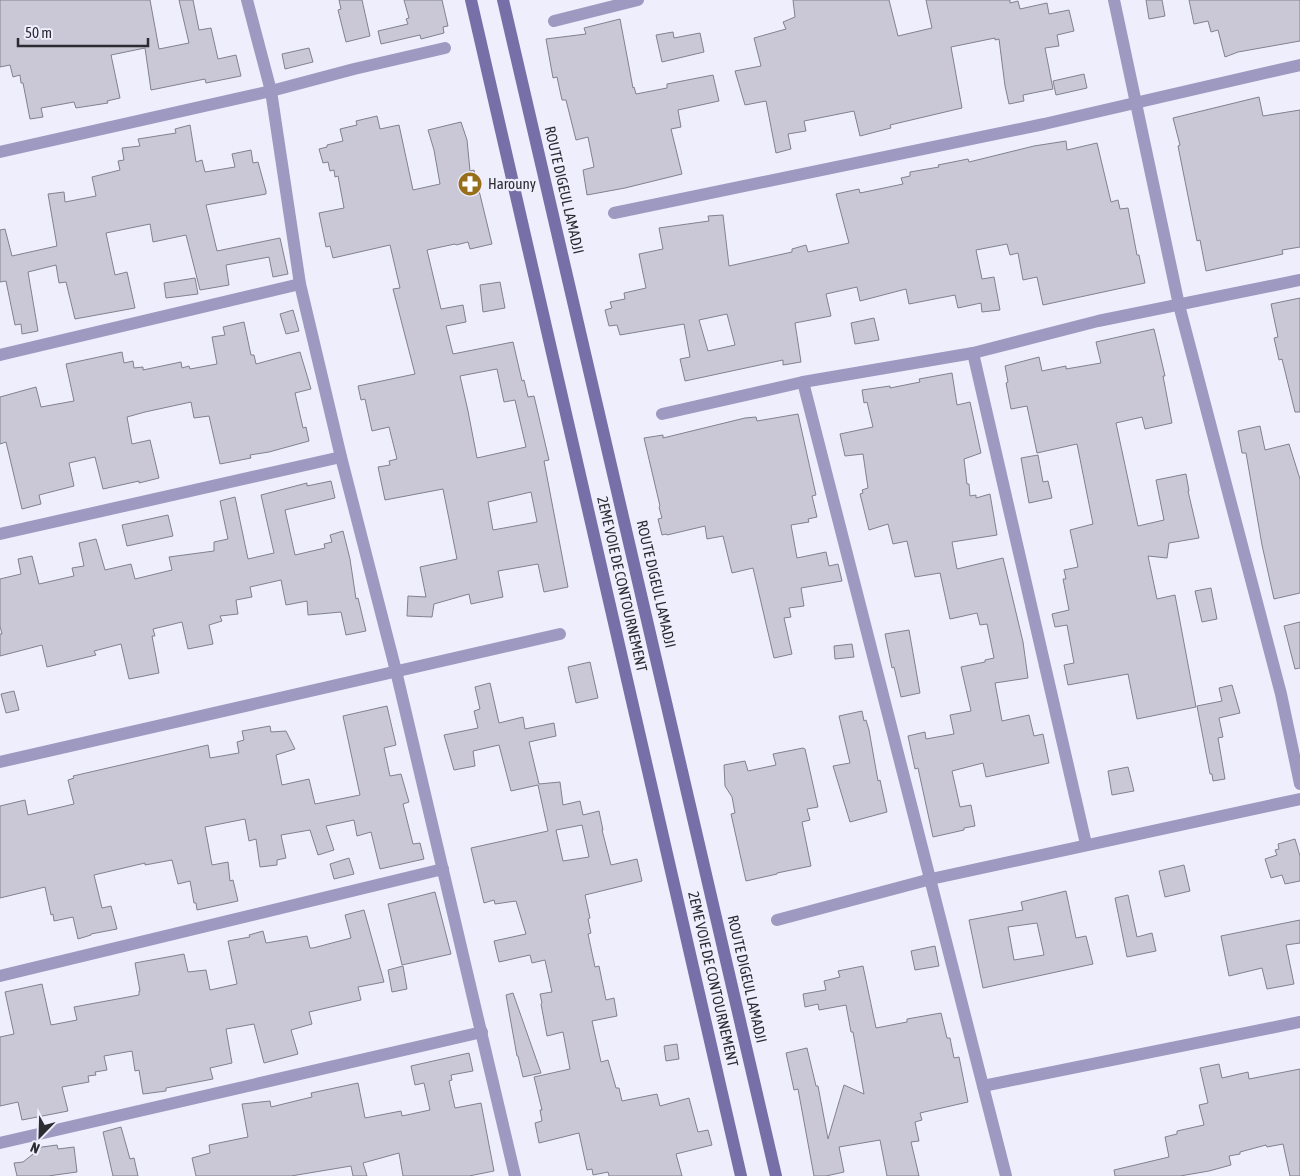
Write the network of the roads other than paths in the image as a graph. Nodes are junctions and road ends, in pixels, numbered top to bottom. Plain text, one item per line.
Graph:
1 (247, 0) edge
2 (471, 0) edge
3 (503, 0) edge
4 (638, 0) edge
5 (1114, 0) edge
6 (554, 21) dead end
7 (445, 48) dead end
8 (1300, 66) edge
9 (270, 92) junction
10 (1136, 104) junction
11 (0, 152) edge
12 (614, 213) dead end
13 (1300, 280) edge
14 (300, 284) junction
15 (1179, 305) junction
16 (973, 353) junction
17 (0, 355) edge
18 (803, 382) junction
19 (662, 414) dead end
20 (340, 457) junction
21 (0, 534) edge
22 (560, 634) dead end
23 (396, 671) junction
24 (0, 762) edge
25 (1300, 784) edge
26 (1300, 799) edge
27 (1086, 844) junction
28 (444, 869) junction
29 (931, 879) junction
30 (777, 920) dead end
31 (0, 976) edge
32 (1300, 1022) edge
33 (482, 1032) junction
34 (983, 1086) junction
35 (0, 1143) edge
36 (515, 1176) edge
37 (741, 1176) edge
38 (776, 1176) edge
39 (1006, 1176) edge

1 - 9 street
2 - 37 main road, 2EME VOIE DE CONTOURNEMENT
3 - 38 main road, ROUTE DIGEUL LAMADJI
4 - 6 street
5 - 10 street
7 - 9 street
8 - 10 street
9 - 11 street
9 - 14 street
10 - 12 street
10 - 15 street
13 - 15 street
14 - 17 street
14 - 20 street
15 - 16 street
15 - 25 street
16 - 18 street
16 - 27 street
18 - 19 street
18 - 29 street
20 - 21 street
20 - 23 street
22 - 23 street
23 - 24 street
23 - 28 street
26 - 27 street
27 - 29 street
28 - 31 street
28 - 33 street
29 - 30 street
29 - 34 street
32 - 34 street
33 - 35 street
33 - 36 street
34 - 39 street

